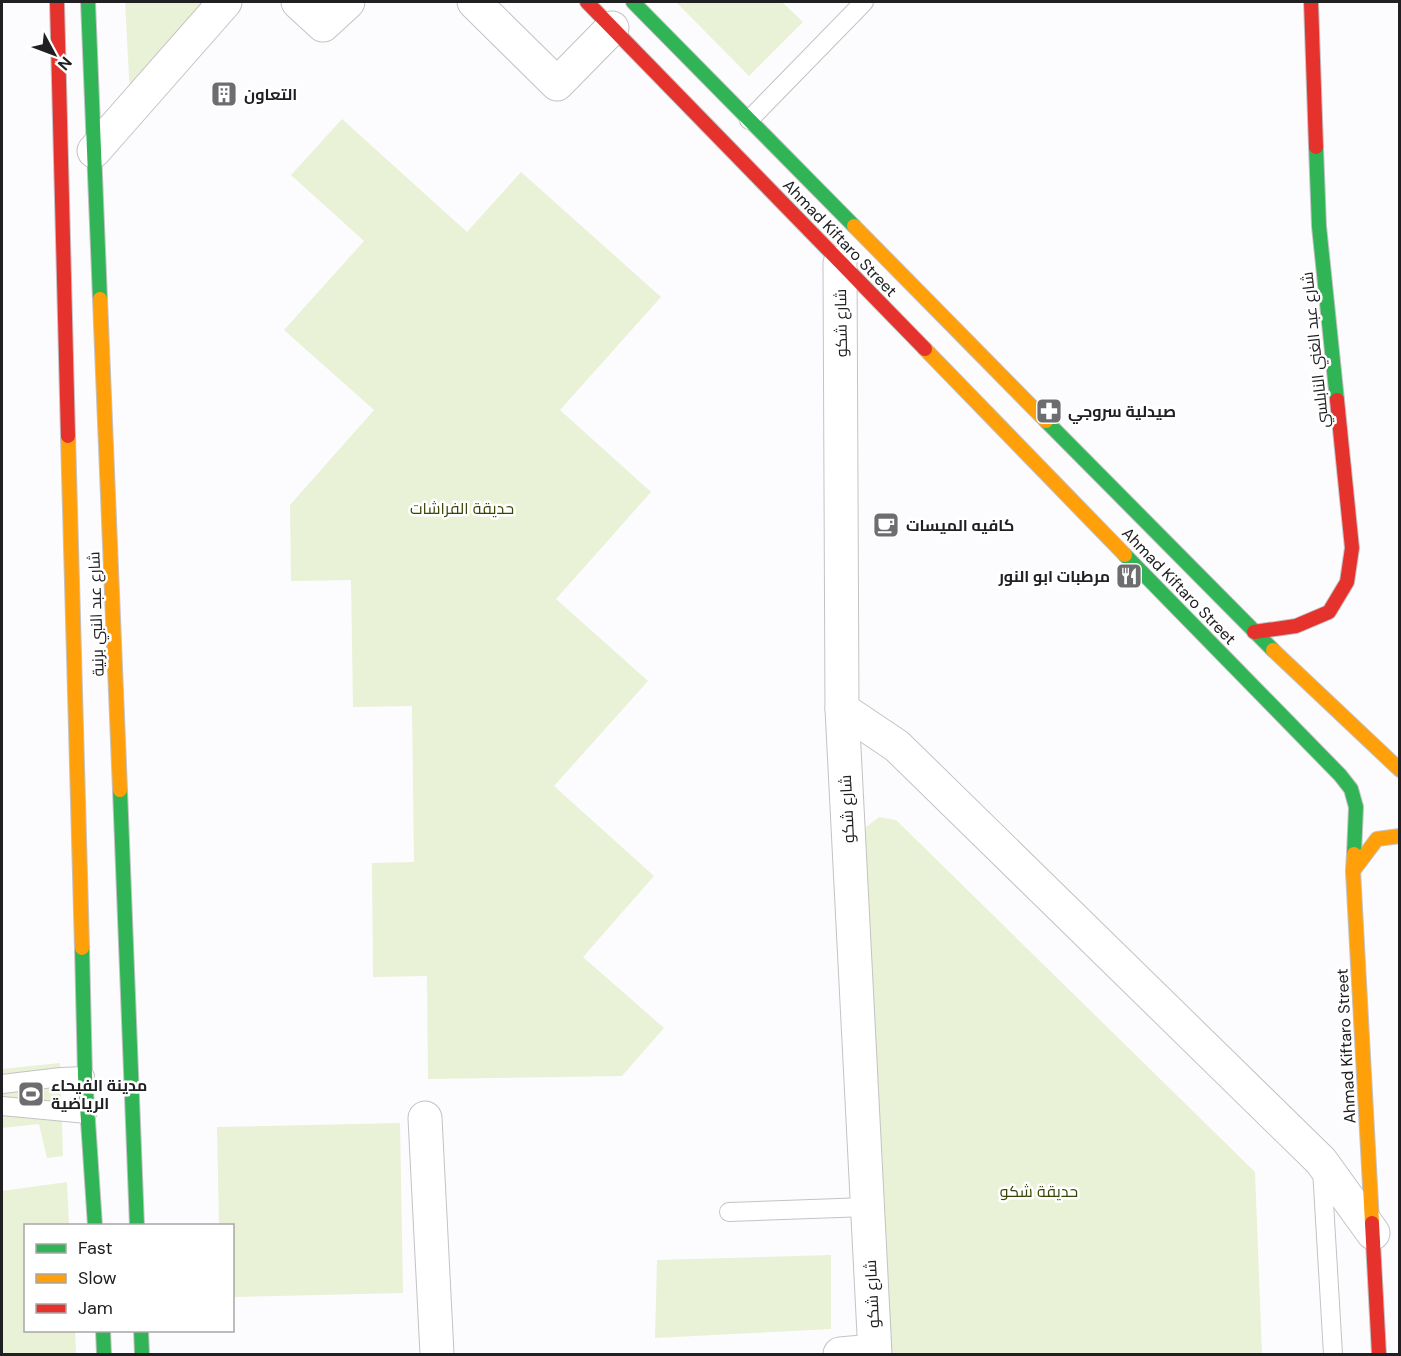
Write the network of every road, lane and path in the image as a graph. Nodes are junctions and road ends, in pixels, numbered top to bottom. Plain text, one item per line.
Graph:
1 (57, 2) edge
2 (88, 2) edge
3 (225, 2) edge
4 (298, 2) edge
5 (348, 2) edge
6 (474, 2) edge
7 (587, 2) edge
8 (633, 2) edge
9 (864, 2) edge
10 (1311, 2) edge
11 (612, 28) junction
12 (750, 120) junction
13 (94, 151) junction
14 (840, 263) junction
15 (1254, 632) junction
16 (842, 709) junction
17 (1400, 770) edge
18 (1400, 836) edge
19 (1353, 871) junction
20 (85, 1076) junction
21 (2, 1084) edge
22 (2, 1106) edge
23 (87, 1114) junction
24 (425, 1118) dead end
25 (1321, 1161) junction
26 (867, 1207) junction
27 (729, 1212) dead end
28 (95, 1224) edge
29 (137, 1224) edge
30 (1373, 1233) junction
31 (103, 1332) edge
32 (141, 1332) edge
33 (874, 1353) edge
34 (104, 1354) edge
35 (142, 1354) edge
36 (437, 1354) edge
37 (840, 1354) edge
38 (1333, 1354) edge
39 (1379, 1354) edge

1 - 20 main road, شارع عبد النبي برنية
2 - 13 main road, شارع عبد النبي برنية
3 - 13 street
4 - 5 street
6 - 11 street
7 - 11 main road, Ahmad Kiftaro Street
8 - 12 main road, Ahmad Kiftaro Street
9 - 12 lane
10 - 15 main road, شارع عبد الغني النابلسي
11 - 14 main road, Ahmad Kiftaro Street
12 - 15 main road, Ahmad Kiftaro Street
13 - 29 main road, شارع عبد النبي برنية
14 - 16 street, شارع شكو
14 - 19 main road, Ahmad Kiftaro Street
15 - 17 main road, Ahmad Kiftaro Street
16 - 25 street
16 - 26 street, شارع شكو
18 - 19 main road
19 - 30 main road, Ahmad Kiftaro Street
20 - 21 lane
20 - 23 main road, شارع عبد النبي برنية
22 - 23 lane
23 - 28 main road, شارع عبد النبي برنية
24 - 36 street
25 - 30 street
25 - 38 lane
26 - 27 lane
26 - 33 street, شارع شكو
30 - 39 main road, Ahmad Kiftaro Street
31 - 34 main road
32 - 35 main road
33 - 37 street

